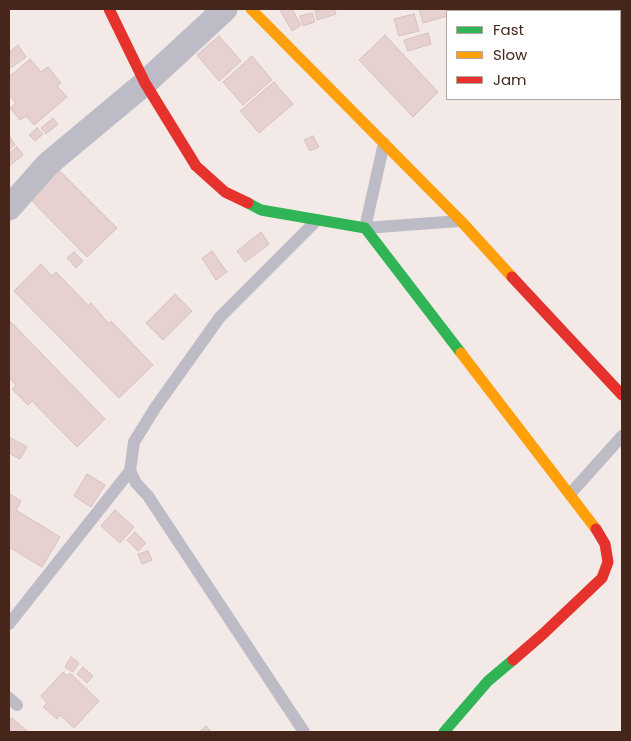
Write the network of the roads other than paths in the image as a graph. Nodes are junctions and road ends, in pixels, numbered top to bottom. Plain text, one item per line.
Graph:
1 (109, 9) edge
2 (225, 9) edge
3 (250, 9) edge
4 (145, 83) junction
5 (384, 143) junction
6 (9, 208) edge
7 (317, 220) junction
8 (461, 221) junction
9 (366, 228) junction
10 (622, 396) edge
11 (622, 436) edge
12 (130, 471) junction
13 (570, 494) junction
14 (608, 562) junction
15 (622, 571) edge
16 (9, 624) edge
17 (304, 732) edge
18 (444, 732) edge

1 - 4 street
2 - 4 street
3 - 5 street
4 - 6 street
4 - 7 street
5 - 8 street
5 - 9 lane
7 - 9 street
7 - 12 lane
8 - 9 lane
8 - 10 street
9 - 13 street
11 - 13 lane
12 - 16 lane
12 - 17 lane
13 - 14 street
14 - 15 lane
14 - 18 street

